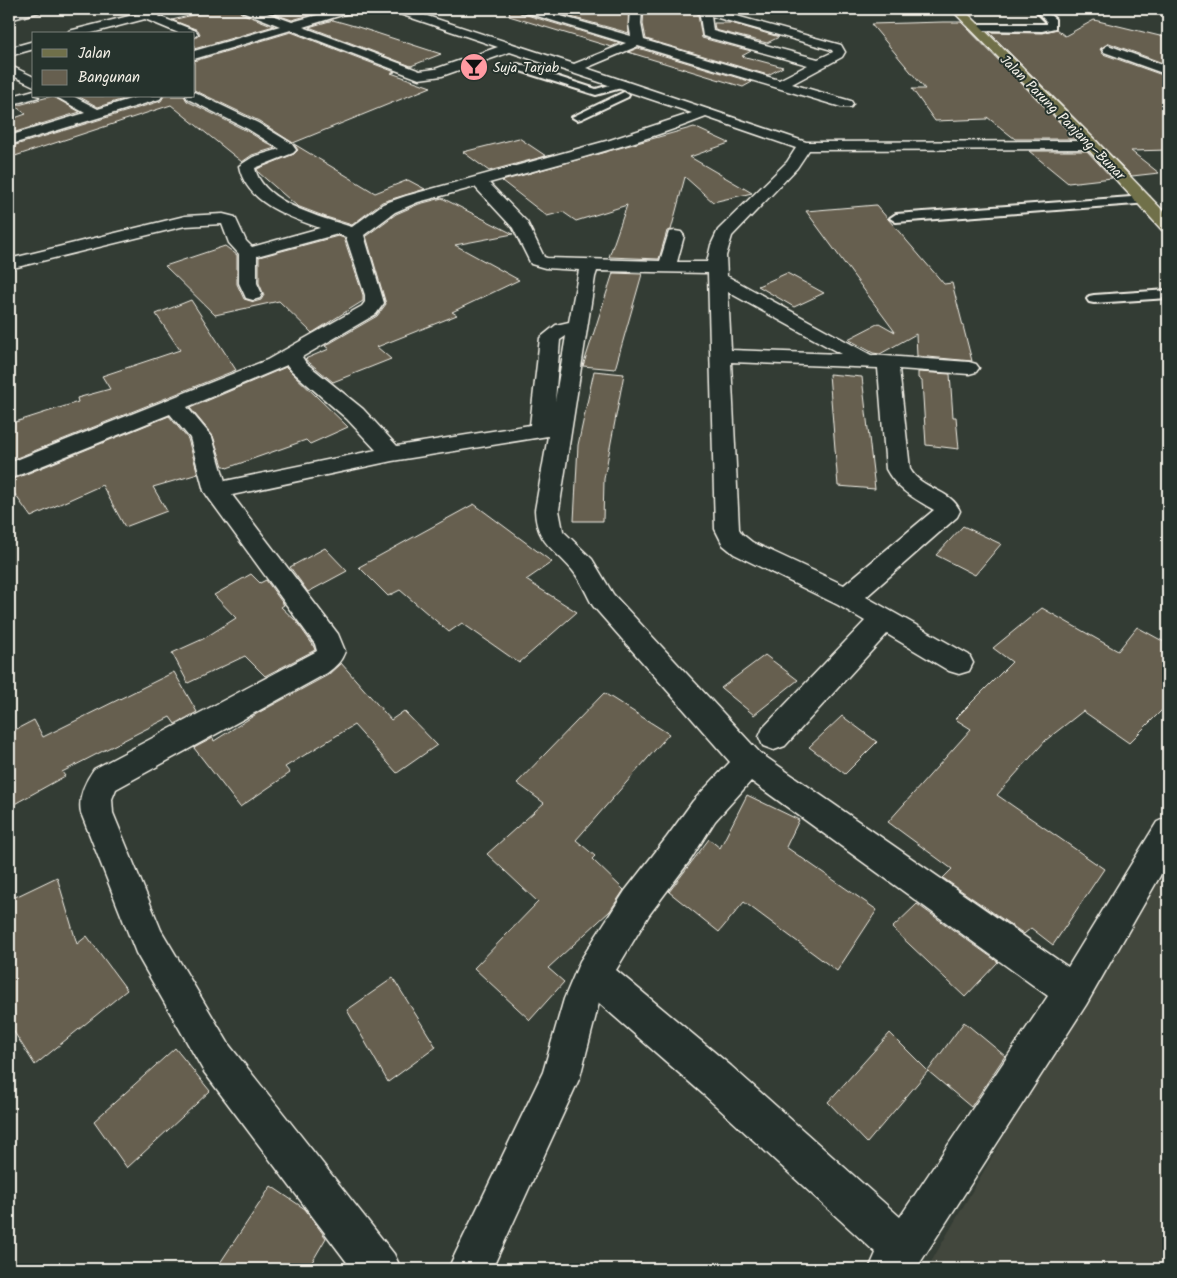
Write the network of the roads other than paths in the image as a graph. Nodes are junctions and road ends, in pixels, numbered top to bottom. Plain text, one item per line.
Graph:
1 (39, 9) edge
2 (170, 9) edge
3 (246, 9) edge
4 (351, 9) edge
5 (395, 9) edge
6 (525, 9) edge
7 (636, 9) edge
8 (957, 9) edge
9 (1038, 9) edge
10 (705, 10) edge
11 (146, 15) junction
12 (9, 16) edge
13 (291, 26) junction
14 (974, 27) junction
15 (82, 32) edge
16 (188, 32) edge
17 (195, 35) edge
18 (638, 42) junction
19 (32, 46) edge
20 (223, 47) junction
21 (511, 47) junction
22 (1108, 49) dead end
23 (9, 52) edge
24 (195, 55) edge
25 (545, 58) junction
26 (820, 64) junction
27 (576, 68) junction
28 (9, 69) edge
29 (1168, 71) edge
30 (593, 73) junction
31 (32, 81) edge
32 (566, 84) junction
33 (781, 84) junction
34 (631, 87) junction
35 (32, 95) edge
36 (195, 97) edge
37 (66, 98) edge
38 (149, 98) edge
39 (9, 101) edge
40 (846, 104) dead end
41 (707, 112) junction
42 (97, 114) junction
43 (577, 117) dead end
44 (9, 141) edge
45 (1092, 145) junction
46 (805, 146) junction
47 (477, 180) junction
48 (1145, 200) junction
49 (896, 218) dead end
50 (1168, 226) edge
51 (348, 231) junction
52 (675, 236) dead end
53 (248, 253) junction
54 (9, 264) edge
55 (590, 265) junction
56 (667, 266) junction
57 (716, 273) junction
58 (253, 294) dead end
59 (1168, 294) edge
60 (1094, 300) dead end
61 (290, 355) junction
62 (722, 356) junction
63 (878, 362) junction
64 (969, 368) dead end
65 (174, 405) junction
66 (551, 428) junction
67 (392, 454) junction
68 (9, 471) edge
69 (216, 490) junction
70 (847, 598) junction
71 (883, 620) junction
72 (959, 664) dead end
73 (774, 737) dead end
74 (749, 762) junction
75 (1168, 832) edge
76 (592, 974) junction
77 (1073, 992) junction
78 (897, 1258) edge
79 (379, 1269) edge
80 (470, 1269) edge

1 - 12 street
2 - 11 street
3 - 13 street
4 - 13 street
5 - 21 street
6 - 18 street
7 - 18 street
8 - 14 main road, Jalan Parung Panjang–Bunar
9 - 14 lane
10 - 26 street
10 - 26 street
11 - 15 street
11 - 16 street
13 - 20 street
13 - 21 street
14 - 45 main road, Jalan Parung Panjang–Bunar
17 - 20 street
18 - 27 street
18 - 33 street
19 - 23 street
20 - 24 street
21 - 25 street
22 - 29 street
25 - 27 street
25 - 32 lane
26 - 33 street
27 - 30 street
28 - 31 street
30 - 32 lane
30 - 34 street
32 - 34 lane
33 - 40 street
34 - 41 street
34 - 43 lane
35 - 39 street
36 - 51 street
37 - 42 street
38 - 42 street
41 - 46 street
41 - 47 street
42 - 44 street
45 - 46 street
45 - 48 main road, Jalan Parung Panjang–Bunar
46 - 57 street
47 - 51 street
47 - 55 street
48 - 49 lane
48 - 50 main road, Jalan Parung Panjang–Bunar
51 - 53 street
51 - 61 street
52 - 56 street
53 - 54 street
53 - 58 street
55 - 56 street
55 - 66 street
56 - 57 street
57 - 62 street
57 - 63 street
59 - 60 lane
61 - 65 street
61 - 67 street
62 - 63 street
62 - 70 street
63 - 64 street
63 - 70 street
65 - 68 street
65 - 69 street
66 - 67 street
66 - 74 street
67 - 69 street
69 - 79 street
70 - 71 street
71 - 72 street
71 - 73 street
74 - 76 street
74 - 77 street
75 - 77 street
76 - 78 street
76 - 80 street
77 - 78 street

